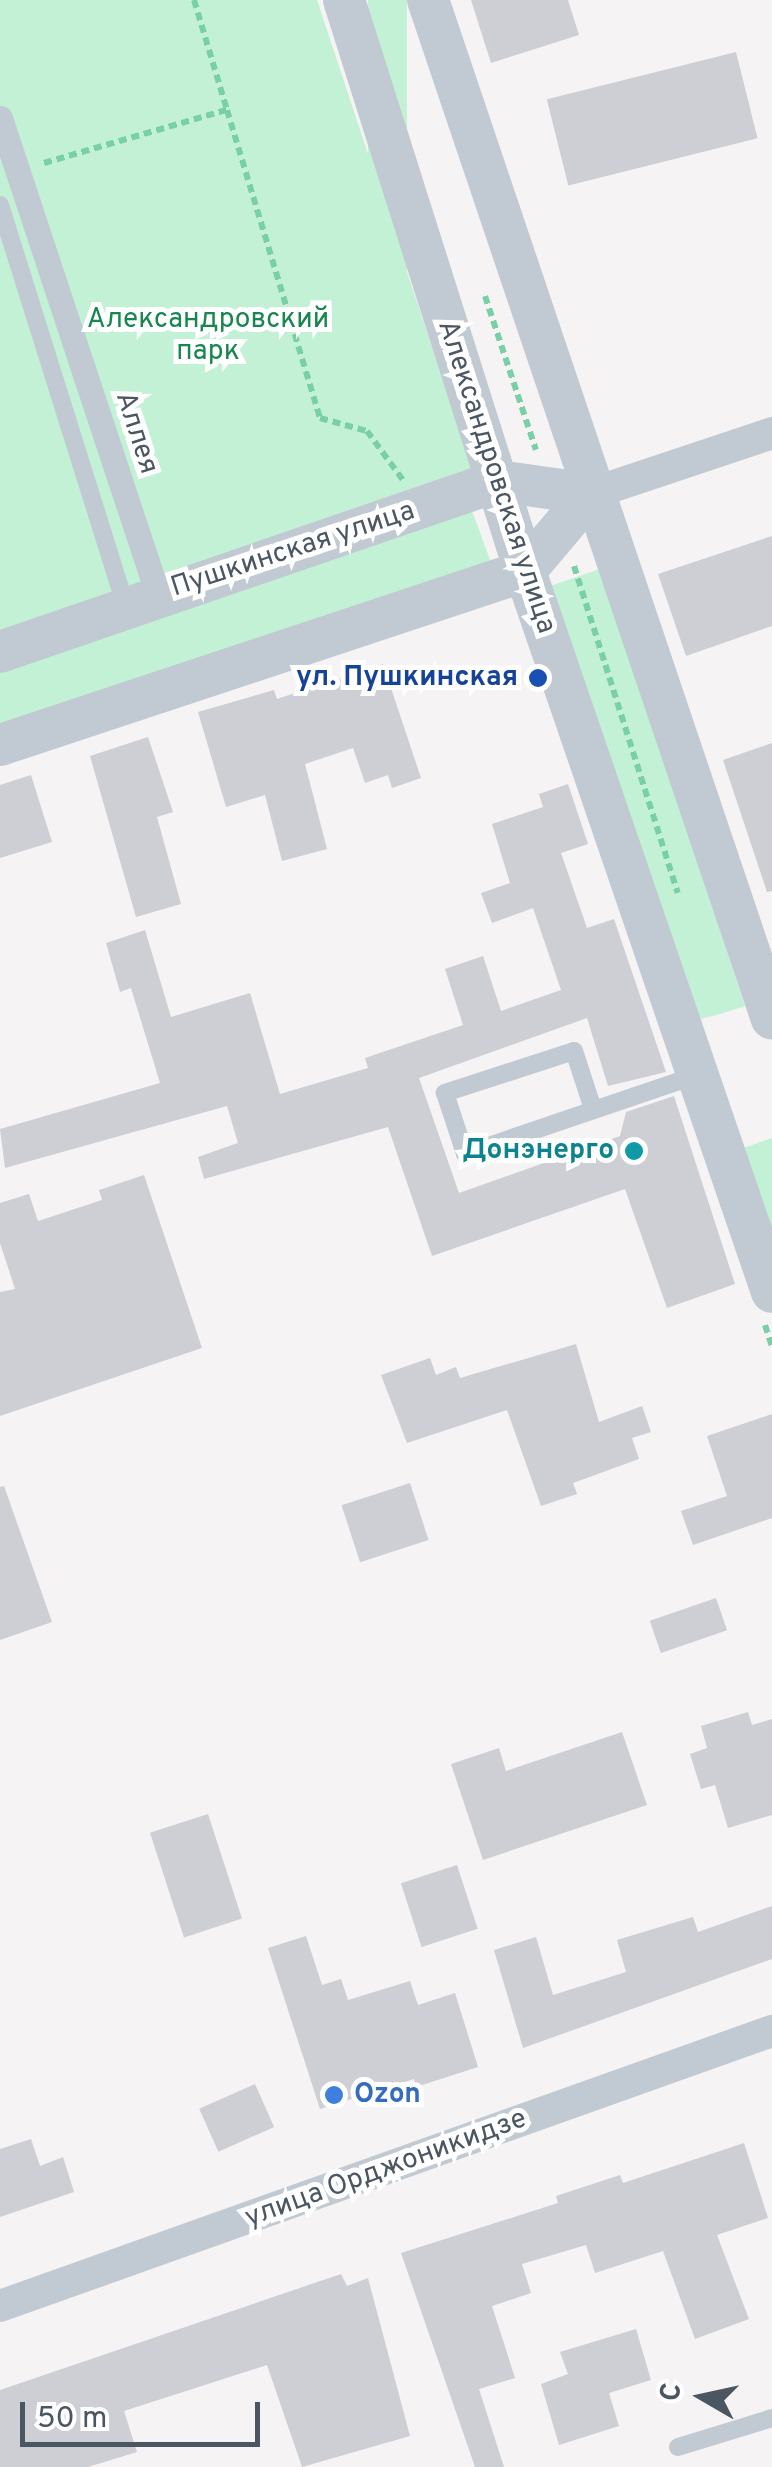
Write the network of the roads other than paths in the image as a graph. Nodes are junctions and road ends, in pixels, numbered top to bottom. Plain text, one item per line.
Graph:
1 (344, 0) edge
2 (428, 0) edge
3 (0, 118) edge
4 (0, 205) edge
5 (772, 433) edge
6 (498, 482) junction
7 (567, 503) junction
8 (525, 571) junction
9 (142, 602) junction
10 (0, 652) edge
11 (0, 746) edge
12 (772, 1020) edge
13 (698, 1074) junction
14 (593, 1109) junction
15 (772, 1292) edge
16 (772, 2031) edge
17 (0, 2306) edge
18 (772, 2418) edge
19 (678, 2447) dead end

1 - 6 street, Александровская улица
2 - 7 street
3 - 9 street, Аллея
4 - 9 lane
5 - 7 street, Пушкинская улица
6 - 7 street, Пушкинская улица
6 - 8 street, Александровская улица
6 - 9 street, Пушкинская улица
7 - 8 street
7 - 12 street
8 - 11 street
8 - 13 street, Александровская улица
9 - 10 street, Пушкинская улица
13 - 14 lane
13 - 15 street, Александровская улица
14 - 14 lane
16 - 17 street, улица Орджоникидзе
18 - 19 lane

